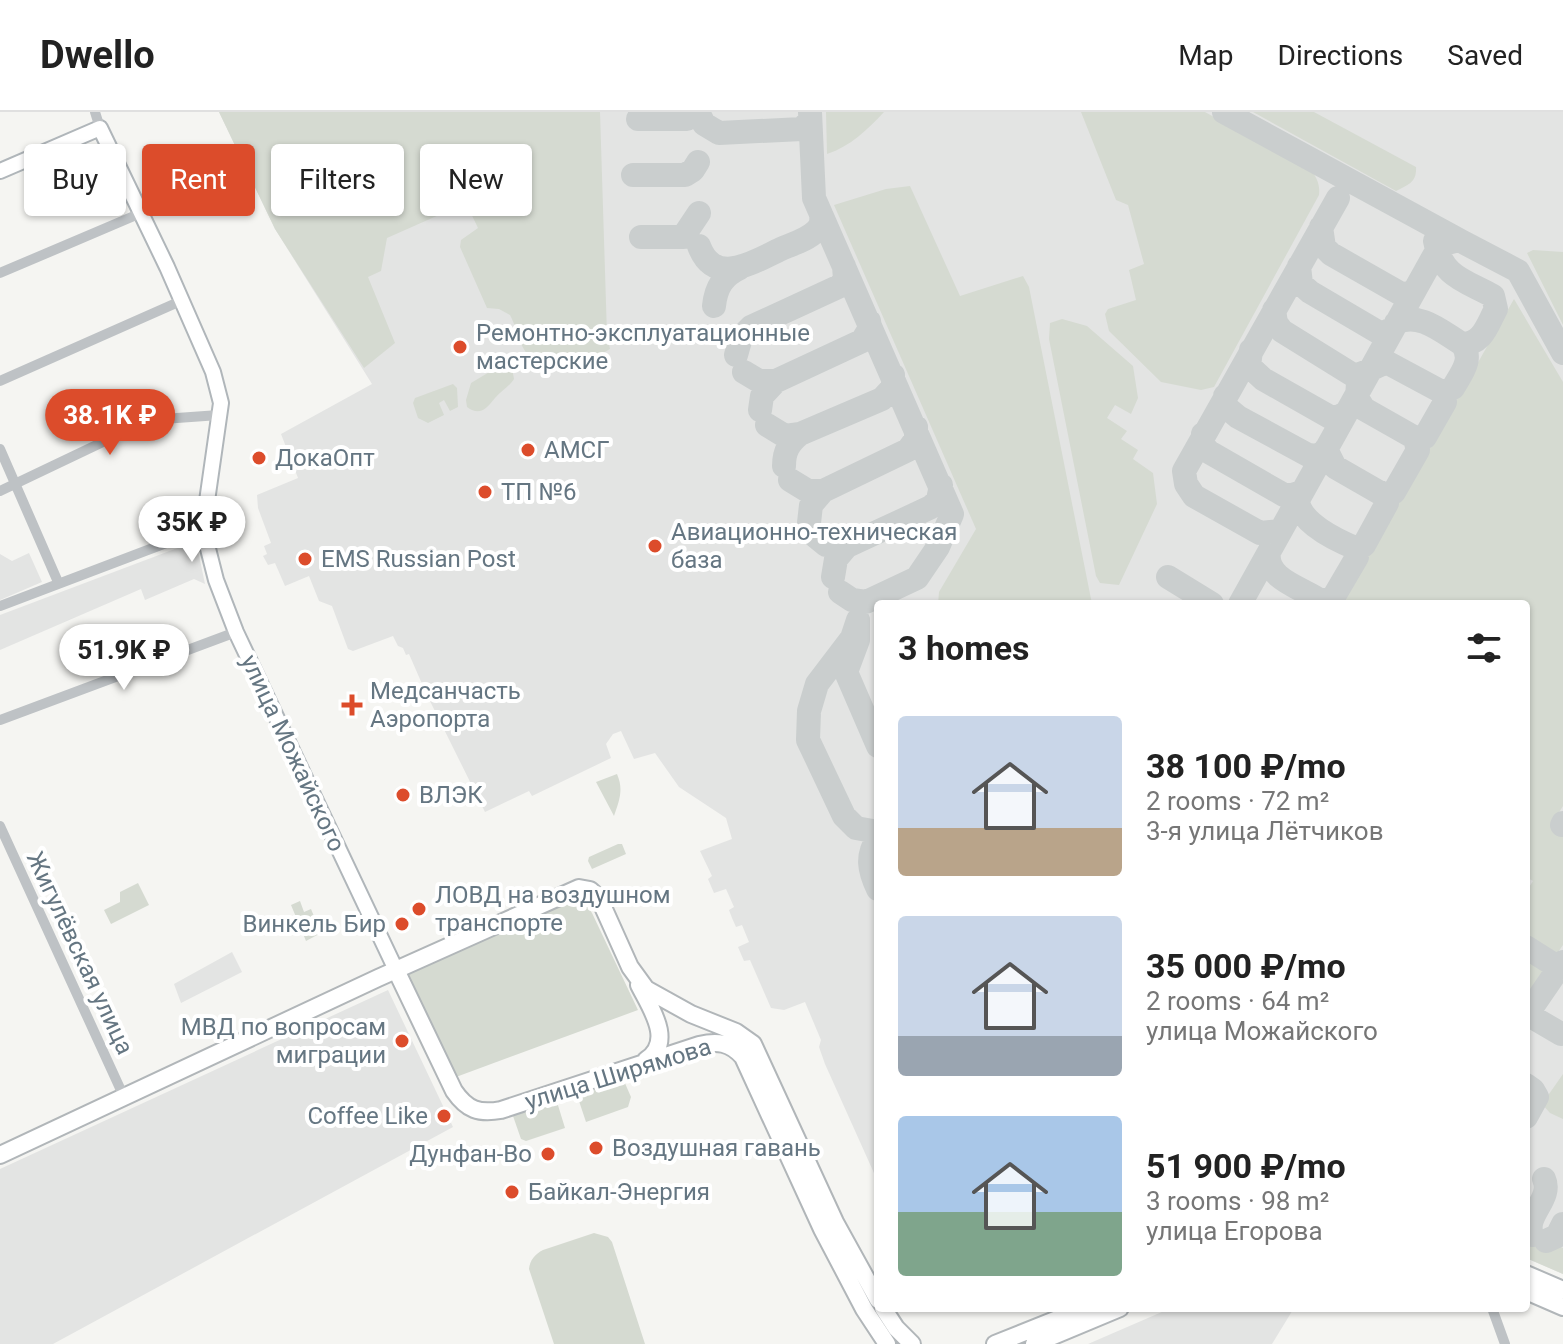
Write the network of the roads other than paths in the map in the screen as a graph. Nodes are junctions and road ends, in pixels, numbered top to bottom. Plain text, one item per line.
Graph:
1 (95, 112) edge
2 (100, 128) junction
3 (0, 171) edge
4 (141, 213) junction
5 (0, 273) edge
6 (183, 300) junction
7 (0, 381) edge
8 (219, 415) junction
9 (0, 449) edge
10 (15, 484) junction
11 (0, 491) edge
12 (203, 529) junction
13 (58, 582) junction
14 (0, 606) edge
15 (236, 632) junction
16 (0, 720) edge
17 (0, 826) edge
18 (630, 967) junction
19 (396, 970) junction
20 (634, 1067) junction
21 (124, 1097) junction
22 (4, 1152) edge
23 (1530, 1276) edge
24 (1563, 1290) edge
25 (874, 1293) edge
26 (1530, 1293) edge
27 (1563, 1307) edge
28 (886, 1312) edge
29 (1075, 1312) edge
30 (1110, 1312) edge
31 (1493, 1312) edge
32 (887, 1344) edge
33 (912, 1344) edge
34 (995, 1344) edge
35 (1034, 1344) edge
36 (1505, 1344) edge

1 - 2 street
2 - 3 street
2 - 4 street, улица Можайского
4 - 5 street
4 - 6 street, улица Можайского
6 - 7 street
6 - 8 street, улица Можайского
8 - 10 street
8 - 12 street, улица Можайского
9 - 10 street
10 - 11 street
10 - 13 street
12 - 13 street
12 - 15 street, улица Можайского
13 - 14 street
15 - 16 street
15 - 19 street, улица Можайского
17 - 21 street, Жигулёвская улица
18 - 19 main road, улица Ширямова
18 - 20 main road
18 - 25 main road, улица Ширямова
19 - 20 main road, улица Ширямова
19 - 21 main road, улица Ширямова
20 - 32 main road, улица Ширямова
21 - 22 main road, улица Ширямова
23 - 24 main road
26 - 27 main road
28 - 33 main road
29 - 34 main road
30 - 35 main road
31 - 36 street

